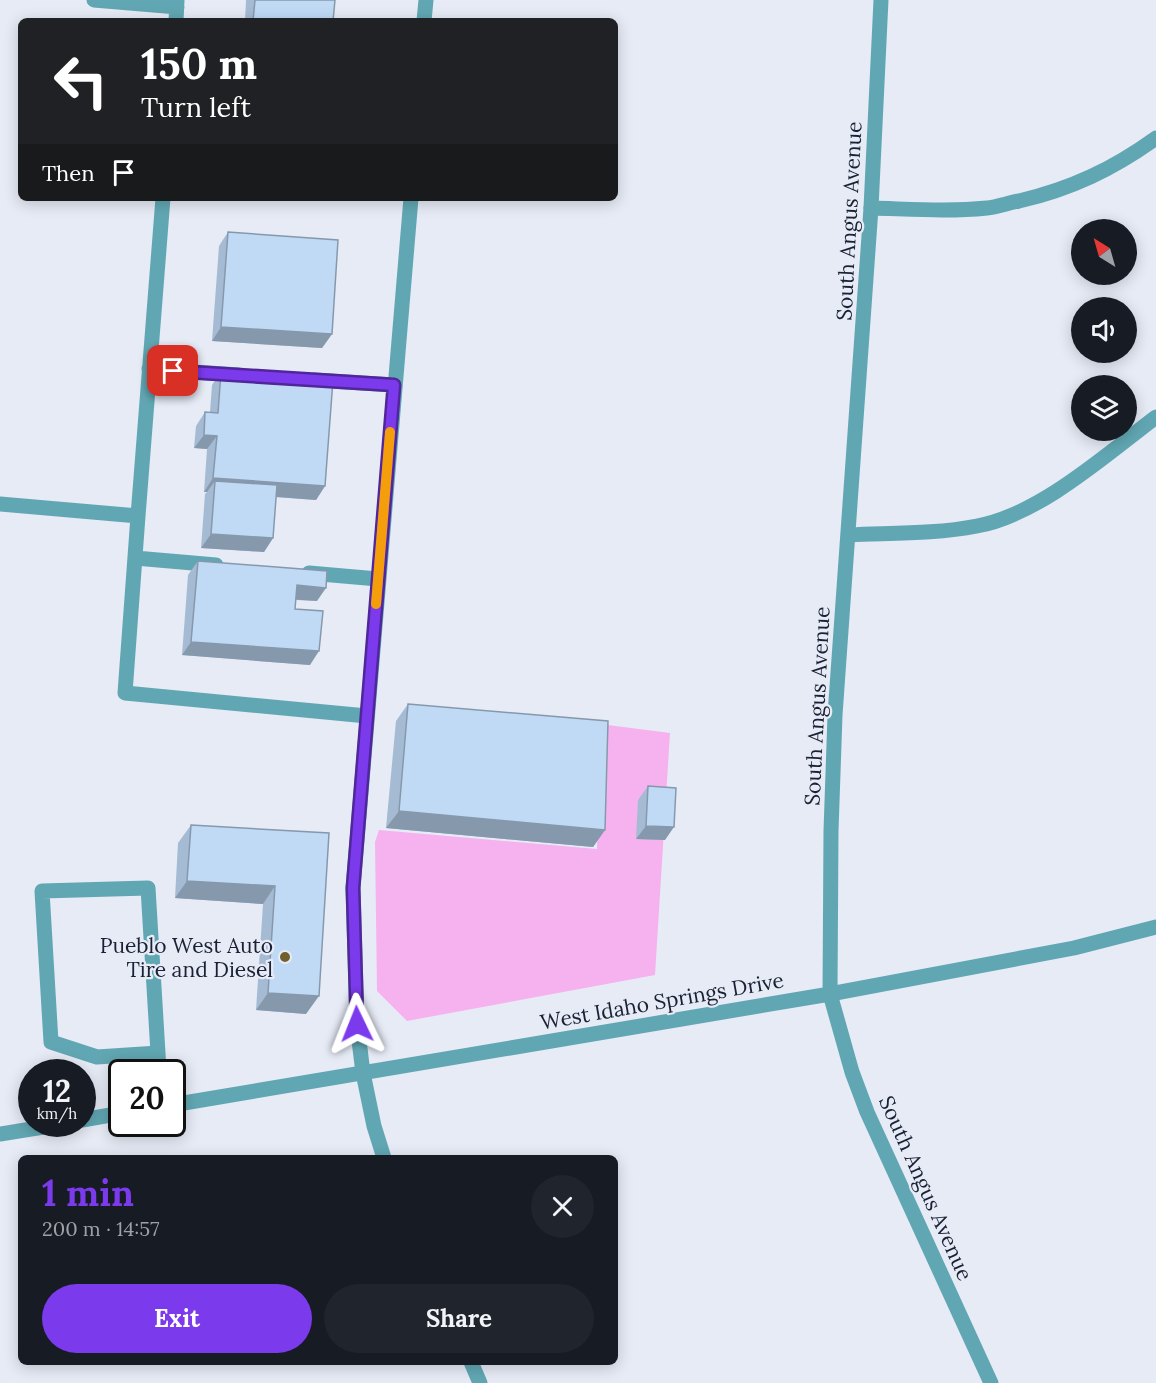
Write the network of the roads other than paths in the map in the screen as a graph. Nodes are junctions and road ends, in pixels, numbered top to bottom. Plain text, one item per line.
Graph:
1 (94, 0) edge
2 (426, 0) edge
3 (881, 0) edge
4 (177, 9) edge
5 (424, 18) edge
6 (1156, 138) edge
7 (163, 201) edge
8 (411, 201) edge
9 (871, 208) junction
10 (149, 369) junction
11 (256, 376) edge
12 (303, 380) edge
13 (394, 385) junction
14 (1156, 417) edge
15 (0, 504) edge
16 (138, 516) junction
17 (850, 534) junction
18 (135, 558) junction
19 (235, 566) edge
20 (290, 571) edge
21 (378, 579) junction
22 (367, 716) junction
23 (1156, 927) edge
24 (830, 994) junction
25 (158, 1053) junction
26 (158, 1059) edge
27 (363, 1072) junction
28 (186, 1103) edge
29 (18, 1131) edge
30 (0, 1134) edge
31 (383, 1155) edge
32 (472, 1365) edge
33 (480, 1383) edge
34 (991, 1383) edge

1 - 4 street
2 - 5 street
3 - 9 street, South Angus Avenue
6 - 9 street
7 - 10 street
8 - 13 street
9 - 17 street, South Angus Avenue
10 - 11 street
10 - 16 street
12 - 13 street
13 - 21 street
14 - 17 street
15 - 16 street
16 - 18 street
17 - 24 street, South Angus Avenue
18 - 19 street
18 - 22 street
20 - 21 street
21 - 22 street
22 - 27 street
23 - 24 street, West Idaho Springs Drive
24 - 27 street, West Idaho Springs Drive
24 - 34 street, South Angus Avenue
25 - 25 street
25 - 26 street
27 - 28 street, West Idaho Springs Drive
27 - 31 street
29 - 30 street
32 - 33 street

